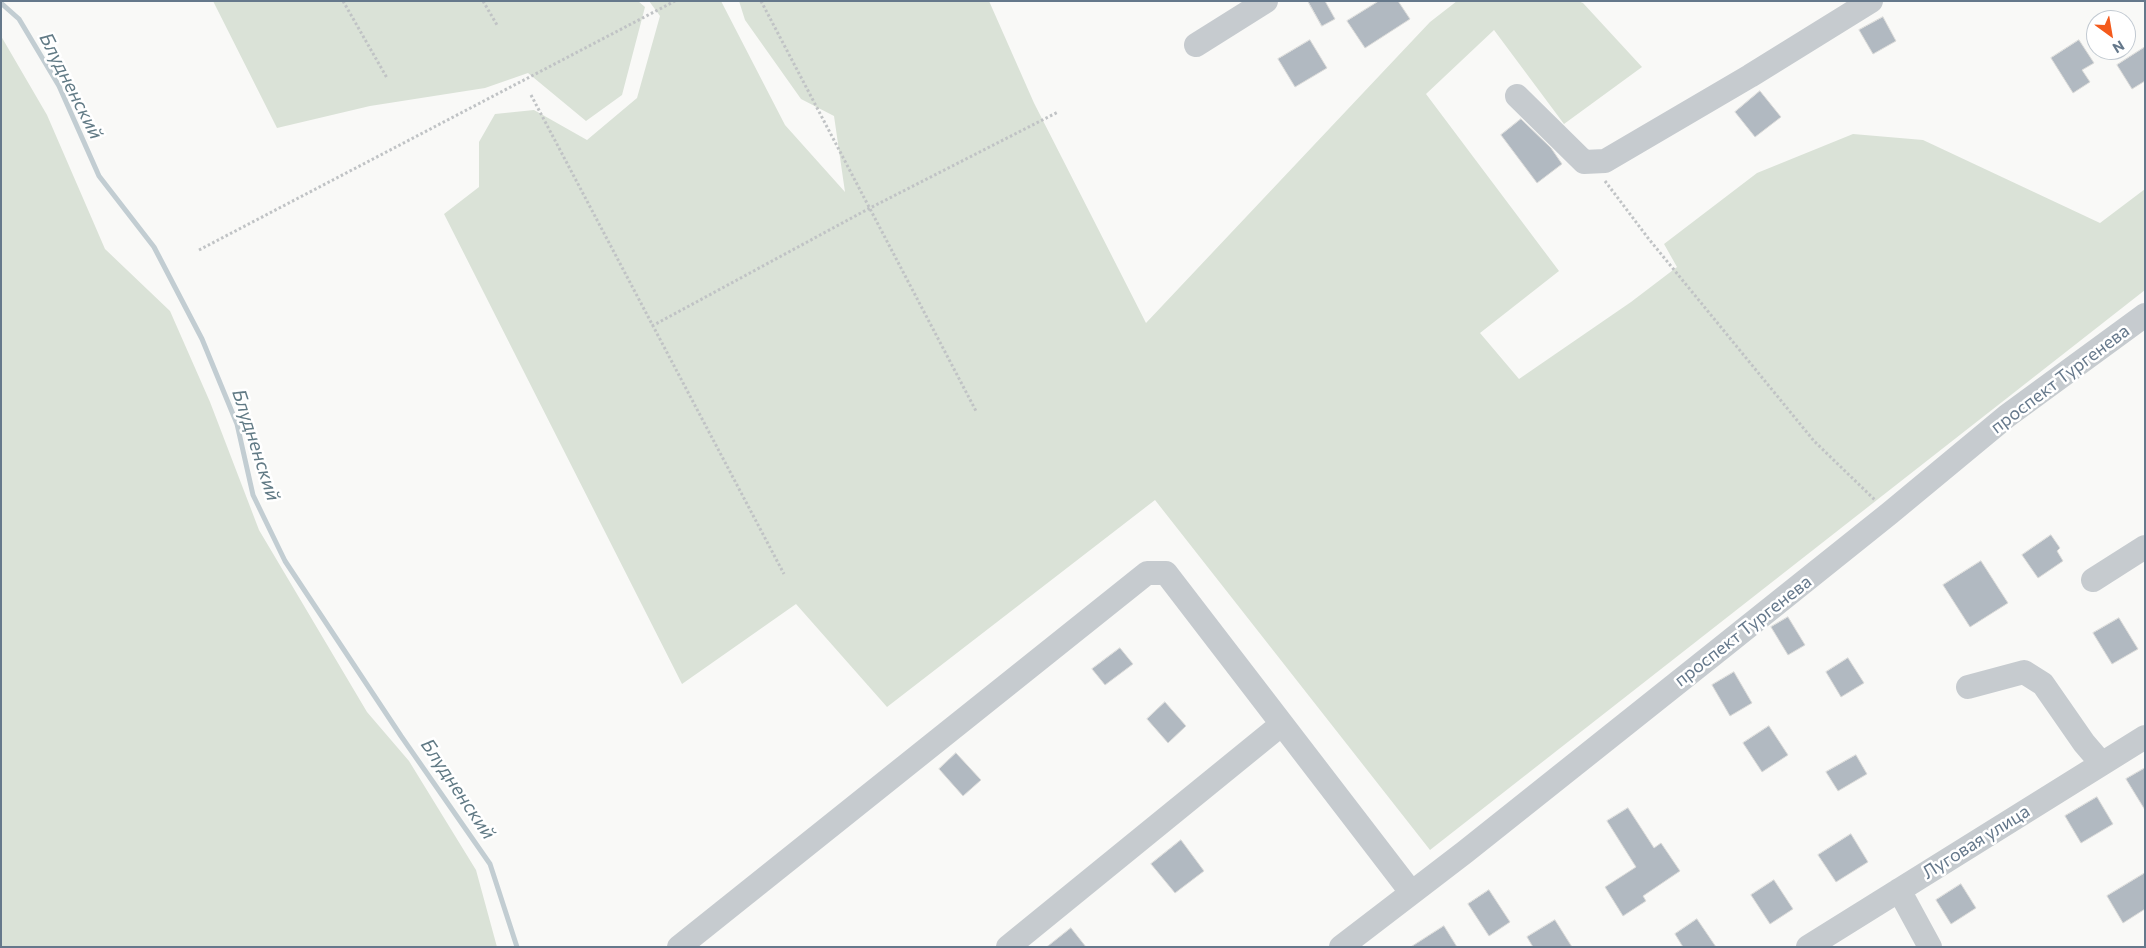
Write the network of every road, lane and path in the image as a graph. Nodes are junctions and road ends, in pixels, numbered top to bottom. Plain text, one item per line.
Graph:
1 (343, 1) edge
2 (483, 1) edge
3 (674, 1) edge
4 (761, 1) edge
5 (1266, 1) edge
6 (1871, 1) edge
7 (497, 25) dead end
8 (1196, 45) dead end
9 (387, 78) dead end
10 (531, 96) dead end
11 (1517, 96) dead end
12 (1058, 112) dead end
13 (1591, 162) junction
14 (870, 208) junction
15 (199, 250) dead end
16 (2145, 315) edge
17 (652, 326) junction
18 (976, 411) dead end
19 (1890, 514) junction
20 (2145, 548) edge
21 (784, 574) dead end
22 (2092, 580) dead end
23 (1968, 687) dead end
24 (1282, 724) junction
25 (2145, 737) edge
26 (2102, 764) junction
27 (1899, 890) junction
28 (1411, 892) junction
29 (679, 947) edge
30 (1008, 947) edge
31 (1341, 947) edge
32 (1808, 947) edge
33 (1930, 947) edge

1 - 9 path
2 - 7 path
3 - 15 path
4 - 14 path
5 - 8 street
6 - 13 street
10 - 17 path
11 - 13 street
12 - 14 path
13 - 19 path
14 - 17 path
14 - 18 path
16 - 19 street, проспект Тургенева
17 - 21 path
19 - 28 street, проспект Тургенева
20 - 22 street
23 - 26 street
24 - 28 street
24 - 29 street
24 - 30 street
25 - 26 street, Луговая улица
26 - 27 street, Луговая улица
27 - 32 street, Луговая улица
27 - 33 street
28 - 31 street, проспект Тургенева

